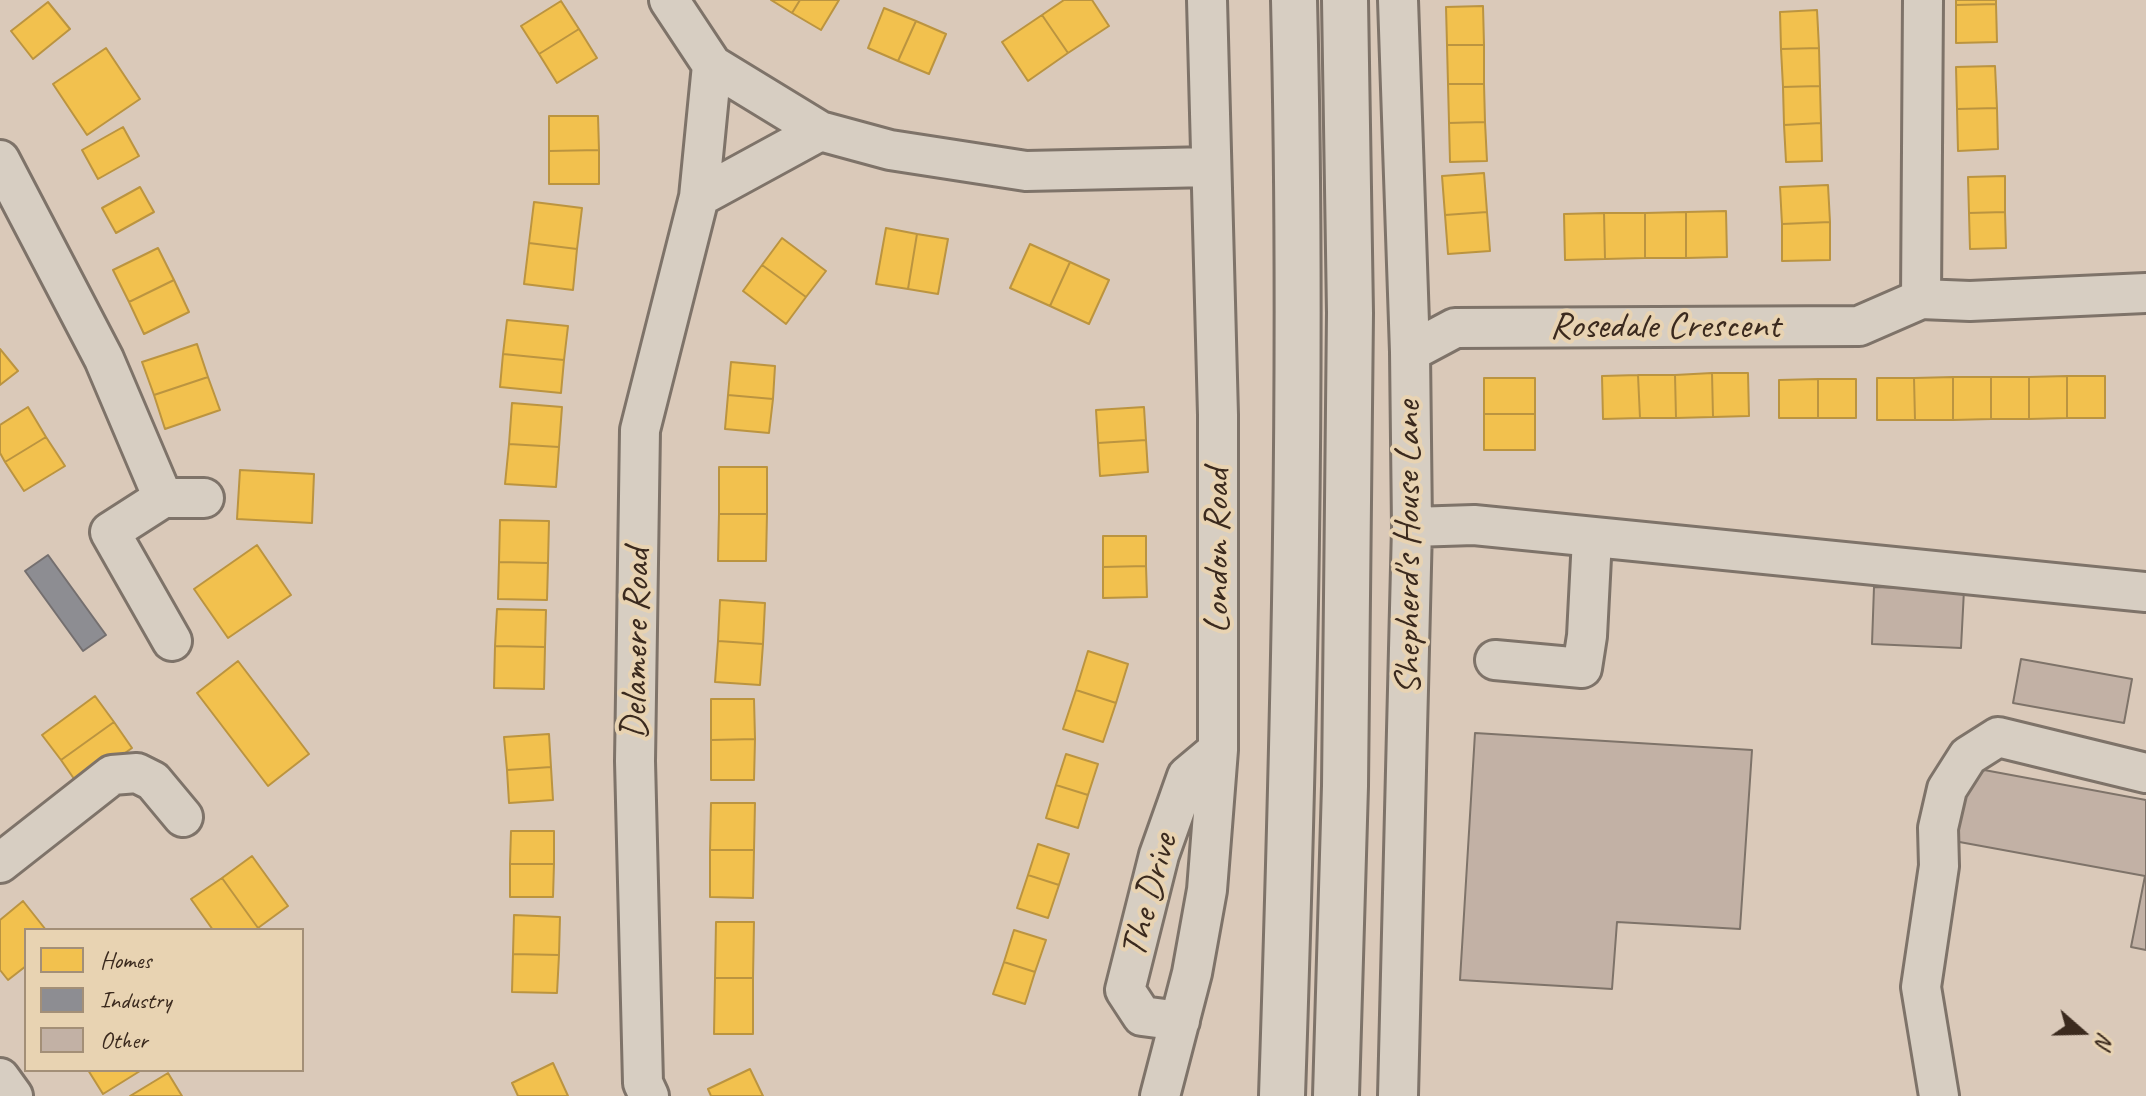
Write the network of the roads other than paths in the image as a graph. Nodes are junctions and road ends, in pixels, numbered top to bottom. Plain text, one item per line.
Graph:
1 (669, 0) edge
2 (1207, 0) edge
3 (1294, 0) edge
4 (1345, 0) edge
5 (1398, 0) edge
6 (1923, 0) edge
7 (712, 65) junction
8 (820, 131) junction
9 (0, 160) edge
10 (1211, 167) junction
11 (699, 197) junction
12 (2146, 293) edge
13 (1921, 299) junction
14 (1410, 352) junction
15 (163, 498) junction
16 (204, 498) dead end
17 (1412, 527) junction
18 (1592, 538) junction
19 (2146, 592) edge
20 (172, 641) dead end
21 (1495, 660) dead end
22 (1218, 750) junction
23 (2146, 773) edge
24 (183, 817) dead end
25 (0, 863) edge
26 (1180, 1021) junction
27 (0, 1078) edge
28 (13, 1096) edge
29 (649, 1096) edge
30 (1160, 1096) edge
31 (1282, 1096) edge
32 (1336, 1096) edge
33 (1398, 1096) edge
34 (1939, 1096) edge

1 - 7 street
2 - 10 street, London Road
3 - 31 main road, London Road
4 - 32 main road
5 - 14 street, Shepherd's House Lane
6 - 13 street
7 - 8 street
7 - 11 street, Delamere Road
8 - 10 street
8 - 11 street
9 - 15 street
10 - 22 street, London Road
11 - 29 street, Delamere Road
12 - 13 street, Rosedale Crescent
13 - 14 street, Rosedale Crescent
14 - 17 street, Shepherd's House Lane
15 - 16 street
15 - 20 street
17 - 18 street
17 - 33 street, Shepherd's House Lane
18 - 19 street
18 - 21 street
22 - 26 street, London Road
22 - 26 street, The Drive
23 - 34 street
24 - 25 street
26 - 30 street, London Road
27 - 28 street

